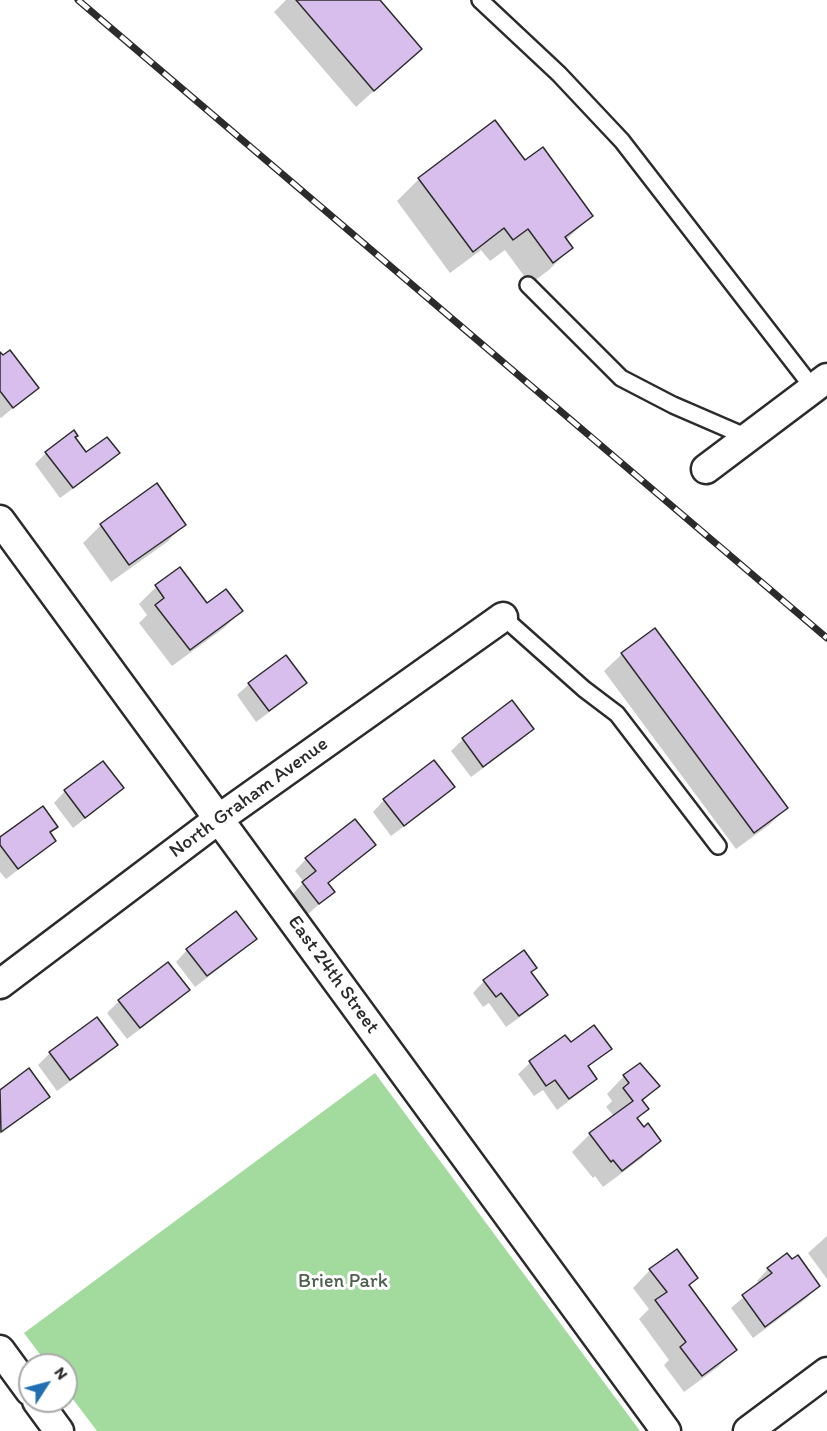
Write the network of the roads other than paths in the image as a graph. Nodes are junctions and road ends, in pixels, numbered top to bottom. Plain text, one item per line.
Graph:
1 (480, 0) edge
2 (528, 285) dead end
3 (822, 384) edge
4 (747, 437) junction
5 (706, 469) dead end
6 (0, 519) edge
7 (502, 617) joint
8 (220, 818) junction
9 (718, 846) dead end
10 (0, 984) edge
11 (0, 1350) edge
12 (827, 1372) edge
13 (18, 1375) edge
14 (46, 1413) edge
15 (59, 1431) edge
16 (666, 1431) edge
17 (748, 1431) edge

1 - 3 lane
2 - 4 lane
3 - 4 street
4 - 5 street
6 - 8 street, East 24th Street
7 - 8 street, North Graham Avenue
7 - 9 lane
8 - 10 street, North Graham Avenue
8 - 16 street, East 24th Street
11 - 13 street
12 - 17 street
14 - 15 street

